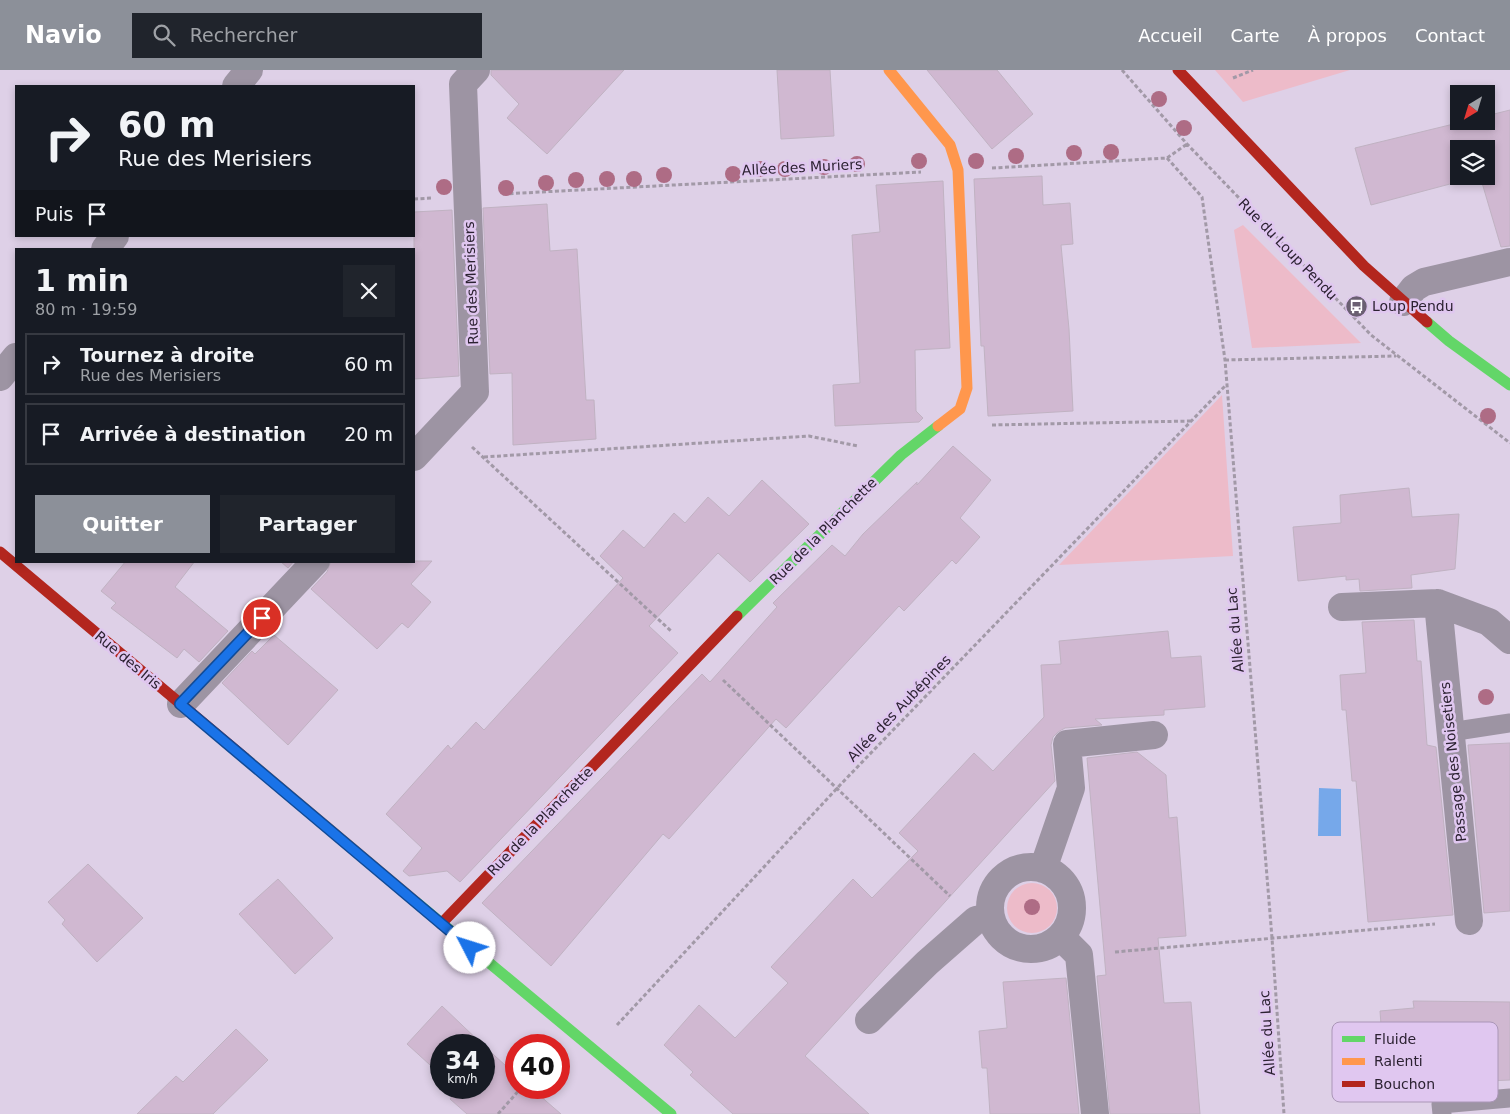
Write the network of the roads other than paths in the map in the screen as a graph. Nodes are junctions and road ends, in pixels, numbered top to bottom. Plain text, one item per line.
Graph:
1 (249, 70) edge
2 (889, 70) edge
3 (1178, 70) edge
4 (470, 77) edge
5 (237, 85) edge
6 (114, 237) edge
7 (106, 248) edge
8 (1510, 262) edge
9 (1403, 302) junction
10 (15, 358) edge
11 (0, 377) edge
12 (1510, 385) edge
13 (415, 456) edge
14 (0, 552) edge
15 (314, 563) edge
16 (1438, 603) junction
17 (1342, 607) dead end
18 (1510, 640) edge
19 (180, 704) junction
20 (1510, 723) edge
21 (1450, 732) junction
22 (1154, 735) dead end
23 (1043, 869) junction
24 (984, 919) junction
25 (1469, 921) road end
26 (441, 924) junction
27 (1070, 946) junction
28 (869, 1020) dead end
29 (1464, 1102) edge
30 (671, 1114) edge
31 (1096, 1114) edge
32 (1442, 1114) edge

1 - 5 street
2 - 26 street, Rue de la Planchette
3 - 9 street
4 - 13 street, Rue des Merisiers
6 - 7 street
8 - 9 street
9 - 12 street
10 - 11 street
14 - 19 street, Rue des Iris
15 - 19 street
16 - 17 street
16 - 18 street
16 - 21 street, Passage des Noisetiers
19 - 26 street, Rue des Iris
20 - 21 lane
21 - 25 street, Passage des Noisetiers
22 - 23 street
23 - 24 street
23 - 27 street
24 - 27 street
24 - 28 street
26 - 30 street, Rue des Iris
27 - 31 street
29 - 32 lane

